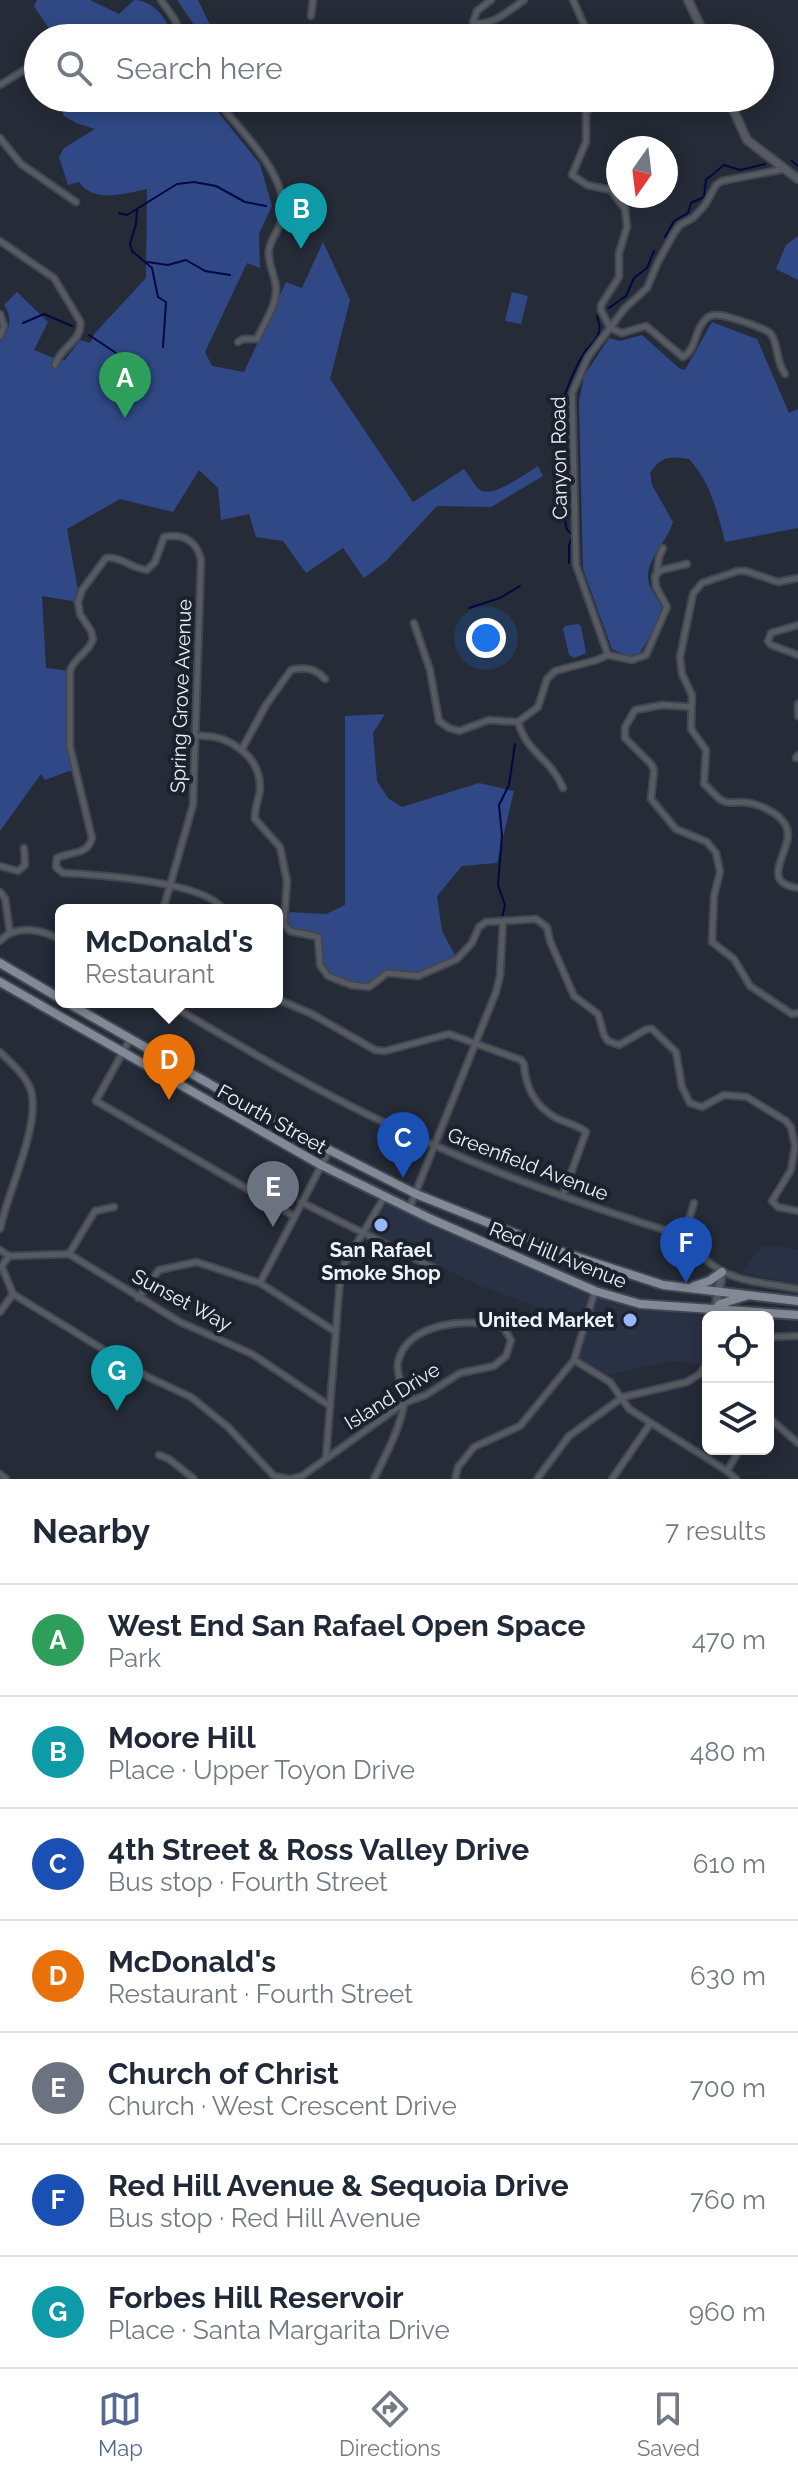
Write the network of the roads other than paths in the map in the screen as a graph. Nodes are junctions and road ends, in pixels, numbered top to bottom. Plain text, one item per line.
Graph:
1 (161, 0) edge
2 (313, 0) edge
3 (491, 0) edge
4 (524, 0) edge
5 (573, 0) edge
6 (688, 0) edge
7 (311, 16) dead end
8 (177, 24) edge
9 (584, 24) edge
10 (699, 24) edge
11 (24, 70) edge
12 (0, 85) edge
13 (227, 112) edge
14 (586, 112) edge
15 (734, 112) edge
16 (0, 138) edge
17 (786, 169) junction
18 (798, 179) edge
19 (76, 202) dead end
20 (0, 241) edge
21 (0, 314) edge
22 (610, 328) junction
23 (0, 336) edge
24 (238, 342) dead end
25 (55, 365) dead end
26 (785, 374) dead end
27 (663, 548) dead end
28 (687, 564) dead end
29 (657, 572) junction
30 (798, 578) edge
31 (414, 623) dead end
32 (798, 625) edge
33 (608, 655) junction
34 (798, 655) edge
35 (325, 679) dead end
36 (798, 704) edge
37 (691, 707) junction
38 (798, 716) edge
39 (518, 722) junction
40 (197, 736) junction
41 (242, 749) junction
42 (563, 788) dead end
43 (24, 848) dead end
44 (0, 866) edge
45 (172, 887) junction
46 (798, 888) edge
47 (0, 892) edge
48 (165, 904) edge
49 (217, 904) edge
50 (503, 921) junction
51 (10, 933) junction
52 (55, 936) edge
53 (0, 941) edge
54 (0, 963) edge
55 (0, 982) edge
56 (55, 995) edge
57 (283, 1002) edge
58 (76, 1008) edge
59 (176, 1008) edge
60 (798, 1013) edge
61 (130, 1039) junction
62 (476, 1043) junction
63 (0, 1052) edge
64 (122, 1052) junction
65 (434, 1146) junction
66 (329, 1151) junction
67 (321, 1165) junction
68 (416, 1194) junction
69 (563, 1195) junction
70 (385, 1196) junction
71 (301, 1202) junction
72 (694, 1203) dead end
73 (114, 1207) dead end
74 (409, 1209) junction
75 (456, 1210) joint
76 (798, 1211) edge
77 (294, 1216) junction
78 (450, 1228) joint
79 (0, 1229) edge
80 (365, 1232) junction
81 (684, 1236) junction
82 (0, 1250) edge
83 (69, 1254) junction
84 (9, 1256) junction
85 (1, 1267) edge
86 (436, 1269) dead end
87 (722, 1272) junction
88 (260, 1283) junction
89 (690, 1288) junction
90 (798, 1289) edge
91 (717, 1290) junction
92 (595, 1291) junction
93 (13, 1294) junction
94 (750, 1295) junction
95 (138, 1298) junction
96 (798, 1301) edge
97 (714, 1311) edge
98 (716, 1311) edge
99 (0, 1312) edge
100 (702, 1312) edge
101 (774, 1315) edge
102 (798, 1315) edge
103 (337, 1332) junction
104 (798, 1336) edge
105 (774, 1337) edge
106 (574, 1360) junction
107 (702, 1371) edge
108 (623, 1397) junction
109 (404, 1403) junction
110 (330, 1406) junction
111 (774, 1422) edge
112 (650, 1424) junction
113 (798, 1443) edge
114 (159, 1455) dead end
115 (736, 1455) edge
116 (326, 1458) junction
117 (727, 1471) junction
118 (0, 1474) edge
119 (6, 1479) edge
120 (194, 1479) edge
121 (290, 1479) edge
122 (374, 1479) edge
123 (455, 1479) edge
124 (537, 1479) edge
125 (612, 1479) edge
126 (736, 1479) edge

1 - 8 street
2 - 7 street
3 - 4 street
5 - 9 street
6 - 10 street
11 - 12 street
13 - 24 street
14 - 22 street
15 - 17 street
16 - 19 street
17 - 18 street
17 - 22 street, Canyon Road
20 - 25 street
21 - 23 street
22 - 26 street
22 - 33 street, Canyon Road
27 - 29 street
28 - 29 street
29 - 33 street
30 - 37 street
31 - 39 street
32 - 34 street
33 - 39 street
35 - 41 street
36 - 38 street
37 - 46 street
37 - 60 street
39 - 42 street
40 - 41 street
40 - 45 street, Spring Grove Avenue
40 - 45 street, Spring Grove Avenue
41 - 50 street
43 - 44 street
45 - 48 street, Spring Grove Avenue
45 - 49 street
47 - 51 street
50 - 62 street
50 - 76 street
51 - 52 street
51 - 53 street
54 - 56 main road
55 - 64 main road, Fourth Street
57 - 62 street
58 - 61 main road, Fourth Street
59 - 65 street, Greenfield Avenue
61 - 64 street
61 - 66 main road, Fourth Street
62 - 65 street
62 - 69 street
63 - 79 street
64 - 67 main road, Fourth Street
64 - 77 street
65 - 68 street
65 - 69 street, Greenfield Avenue
66 - 67 street
66 - 68 main road, Fourth Street
67 - 70 main road, Fourth Street
67 - 71 street
68 - 74 street
68 - 75 main road, Fourth Street
69 - 81 street, Greenfield Avenue
70 - 74 main road, Fourth Street
70 - 80 street
71 - 77 street
71 - 80 street
72 - 81 street
73 - 83 street
74 - 78 main road, Fourth Street
75 - 89 main road, Red Hill Avenue
77 - 88 street
78 - 92 main road, Red Hill Avenue
80 - 86 street
80 - 103 street
81 - 87 street, Greenfield Avenue
82 - 84 street
83 - 84 street
83 - 95 street, Sunset Way
84 - 85 street
85 - 93 street
87 - 89 main road
87 - 90 street, Greenfield Avenue
87 - 91 street
88 - 95 street
88 - 103 street
89 - 91 main road, Red Hill Avenue
91 - 94 main road, Red Hill Avenue
91 - 97 street
92 - 100 main road, Red Hill Avenue
92 - 106 street
93 - 99 street
93 - 121 street
94 - 96 main road, Red Hill Avenue
94 - 98 main road
95 - 110 street, Sunset Way
101 - 102 main road, Red Hill Avenue
103 - 110 street
104 - 105 street
106 - 108 street
106 - 123 street
107 - 108 street
108 - 112 street
108 - 124 street
109 - 109 street, Island Drive
109 - 116 street, Island Drive
109 - 122 street
110 - 116 street
111 - 113 street
112 - 117 street
112 - 125 street
114 - 120 street
115 - 117 street
116 - 121 street, Island Drive
117 - 126 street
118 - 119 street

